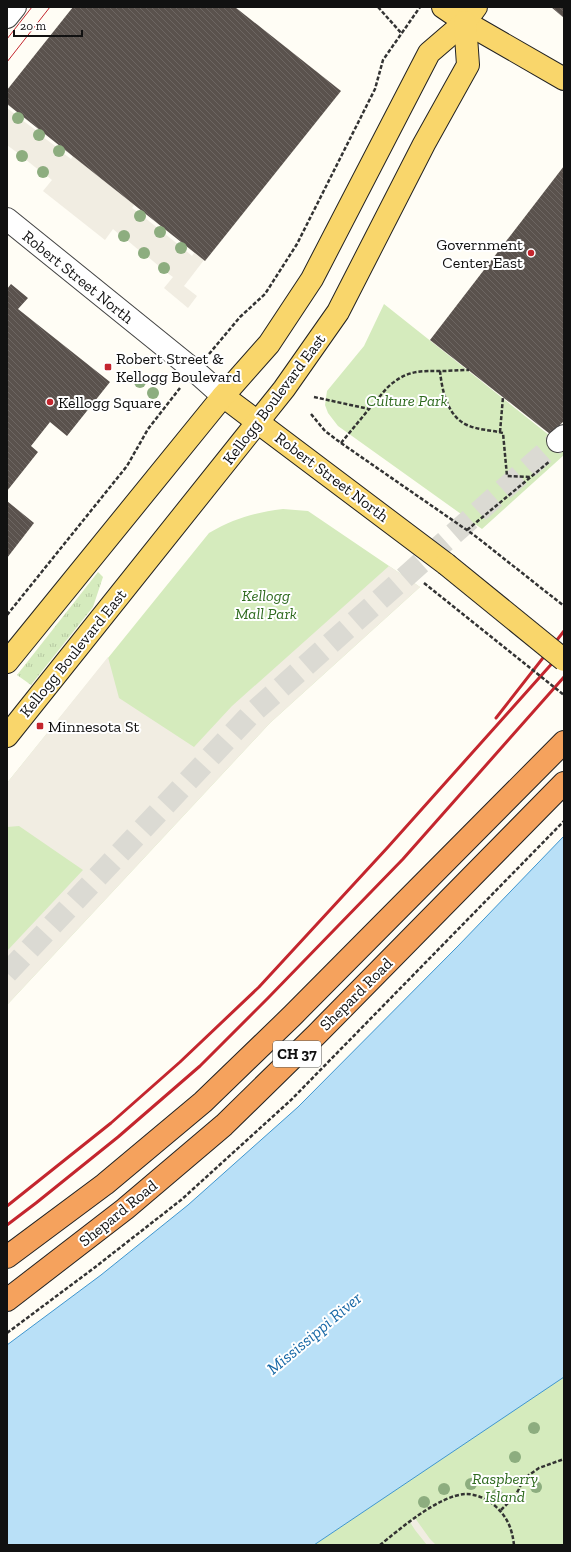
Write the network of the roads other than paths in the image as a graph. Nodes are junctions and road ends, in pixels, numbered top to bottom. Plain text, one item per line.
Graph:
1 (15, 7) edge
2 (443, 7) edge
3 (470, 14) edge
4 (7, 17) edge
5 (564, 79) edge
6 (7, 219) edge
7 (223, 396) junction
8 (258, 422) junction
9 (564, 660) edge
10 (7, 662) edge
11 (9, 729) edge
12 (564, 742) edge
13 (564, 783) edge
14 (7, 1258) edge
15 (7, 1300) edge

1 - 4 street
2 - 3 main road
3 - 5 main road
3 - 7 main road
3 - 8 main road, Kellogg Boulevard East
6 - 7 street, Robert Street North
7 - 8 main road, Robert Street North
7 - 10 main road
8 - 9 main road, Robert Street North, bridge
8 - 11 main road, Kellogg Boulevard East
12 - 14 highway, Shepard Road / CH 37
13 - 15 highway, Shepard Road / CH 37

